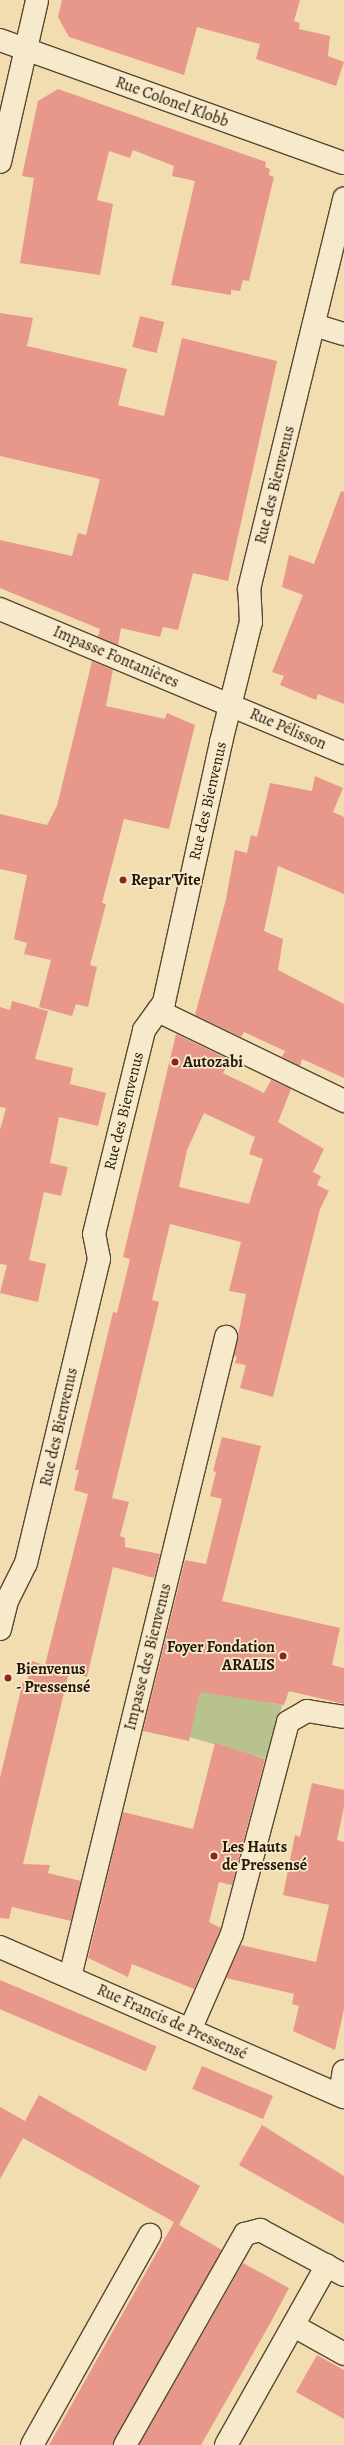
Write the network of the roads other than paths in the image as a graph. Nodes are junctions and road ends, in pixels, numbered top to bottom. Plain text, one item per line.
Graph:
1 (37, 0) edge
2 (0, 40) edge
3 (26, 50) junction
4 (0, 162) edge
5 (344, 163) edge
6 (344, 198) edge
7 (314, 325) junction
8 (344, 334) edge
9 (0, 609) edge
10 (231, 705) junction
11 (344, 753) edge
12 (158, 1011) junction
13 (344, 1101) edge
14 (226, 1337) dead end
15 (0, 1628) edge
16 (344, 1717) edge
17 (0, 1947) edge
18 (70, 1977) junction
19 (190, 2030) junction
20 (344, 2071) edge
21 (342, 2096) edge
22 (150, 2236) dead end
23 (336, 2270) edge
24 (294, 2326) junction
25 (344, 2354) edge
26 (32, 2445) edge
27 (125, 2445) edge
28 (226, 2445) edge

1 - 3 street
2 - 3 street, Rue Colonel Klobb
3 - 4 street
3 - 5 street, Rue Colonel Klobb
6 - 7 street, Rue des Bienvenus
7 - 8 street
7 - 10 street, Rue des Bienvenus
9 - 10 street, Impasse Fontanières
10 - 11 street, Rue Pélisson
10 - 12 street, Rue des Bienvenus
12 - 13 street
12 - 15 street, Rue des Bienvenus
14 - 18 street, Impasse des Bienvenus
16 - 19 street
17 - 18 street, Rue Francis de Pressensé
18 - 19 street, Rue Francis de Pressensé
19 - 21 street, Rue Francis de Pressensé
20 - 21 street
22 - 26 street
23 - 24 street
23 - 27 street
24 - 25 street
24 - 28 street

